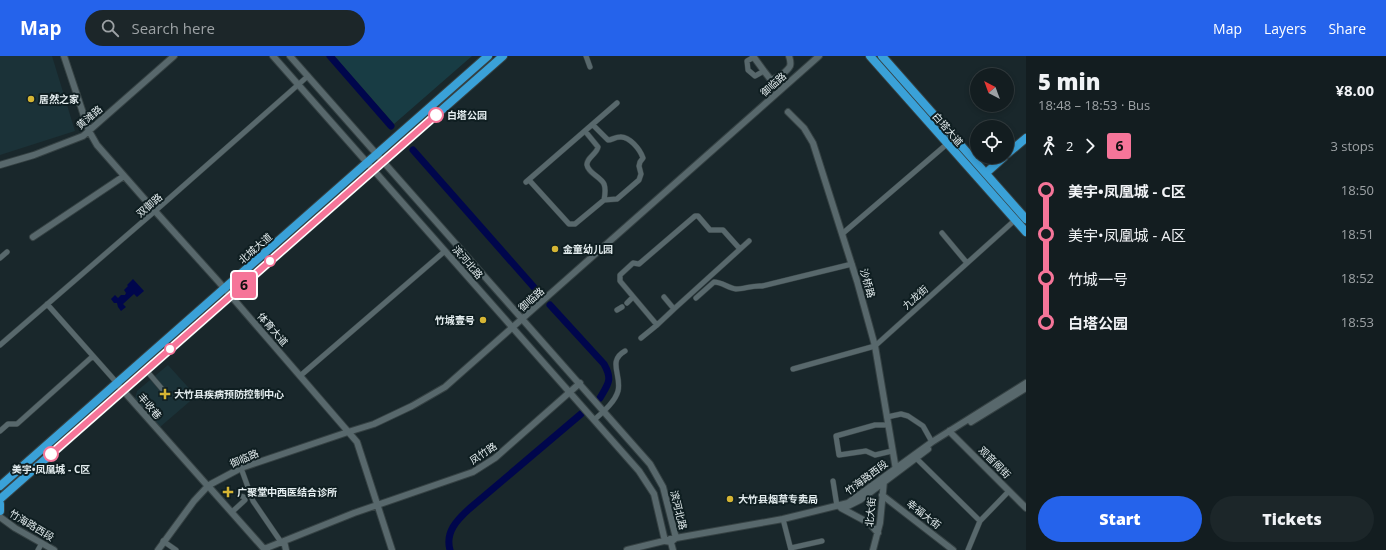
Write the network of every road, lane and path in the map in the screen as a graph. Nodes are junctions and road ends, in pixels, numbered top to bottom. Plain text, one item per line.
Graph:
1 (64, 56) edge
2 (174, 56) edge
3 (273, 56) edge
4 (290, 56) edge
5 (488, 56) edge
6 (503, 56) edge
7 (586, 56) edge
8 (753, 56) edge
9 (789, 56) edge
10 (819, 56) edge
11 (870, 56) edge
12 (882, 56) edge
13 (590, 67) dead end
14 (764, 71) junction
15 (308, 76) junction
16 (298, 84) junction
17 (617, 103) dead end
18 (788, 112) dead end
19 (593, 124) junction
20 (1026, 130) edge
21 (89, 131) junction
22 (585, 132) junction
23 (1026, 138) edge
24 (1014, 141) edge
25 (948, 144) junction
26 (1014, 148) edge
27 (376, 154) junction
28 (383, 162) junction
29 (367, 163) junction
30 (990, 164) edge
31 (994, 164) edge
32 (0, 166) edge
33 (373, 170) junction
34 (984, 171) junction
35 (124, 176) junction
36 (604, 200) junction
37 (155, 212) junction
38 (1026, 219) edge
39 (1015, 220) junction
40 (1026, 232) edge
41 (942, 233) dead end
42 (842, 234) junction
43 (32, 237) dead end
44 (749, 242) dead end
45 (740, 249) junction
46 (445, 251) junction
47 (7, 252) dead end
48 (0, 258) edge
49 (967, 263) junction
50 (852, 264) junction
51 (224, 288) junction
52 (231, 296) junction
53 (633, 297) junction
54 (664, 297) dead end
55 (696, 298) dead end
56 (627, 303) dead end
57 (47, 304) junction
58 (674, 309) junction
59 (523, 319) junction
60 (657, 325) junction
61 (513, 328) junction
62 (641, 338) dead end
63 (0, 345) edge
64 (875, 346) junction
65 (625, 351) dead end
66 (93, 356) junction
67 (793, 368) dead end
68 (146, 370) junction
69 (300, 376) junction
70 (116, 383) junction
71 (580, 383) junction
72 (1026, 383) edge
73 (1026, 388) edge
74 (164, 390) dead end
75 (123, 391) junction
76 (570, 392) junction
77 (603, 410) junction
78 (887, 417) junction
79 (593, 419) junction
80 (888, 425) junction
81 (0, 431) edge
82 (348, 432) junction
83 (950, 432) junction
84 (932, 442) junction
85 (892, 451) junction
86 (916, 458) junction
87 (241, 468) junction
88 (896, 470) junction
89 (884, 479) junction
90 (833, 481) dead end
91 (0, 486) edge
92 (209, 486) junction
93 (1009, 491) junction
94 (882, 495) junction
95 (241, 496) dead end
96 (0, 499) edge
97 (245, 500) junction
98 (253, 501) junction
99 (0, 504) edge
100 (377, 505) junction
101 (839, 507) junction
102 (1026, 508) edge
103 (0, 511) edge
104 (232, 512) junction
105 (0, 517) edge
106 (783, 520) junction
107 (980, 521) junction
108 (878, 534) junction
109 (671, 540) junction
110 (164, 541) junction
111 (822, 541) dead end
112 (282, 542) junction
113 (42, 543) junction
114 (265, 549) edge
115 (791, 549) edge
116 (38, 550) edge
117 (54, 550) edge
118 (158, 550) edge
119 (176, 550) edge
120 (286, 550) edge
121 (392, 550) edge
122 (627, 550) edge
123 (638, 550) edge
124 (673, 550) edge
125 (874, 550) edge
126 (953, 550) edge
127 (968, 550) edge

1 - 21 street, 体育大道
2 - 21 street, 黄滩路
3 - 16 street, 滨河北路
4 - 15 street, 滨河北路
5 - 27 highway, 北城大道
6 - 28 highway, 北城大道
7 - 13 street
8 - 14 street
8 - 14 street
9 - 14 street
10 - 59 street, 御临路
11 - 25 highway, 白塔大道
12 - 34 highway, 白塔大道
15 - 16 street, 双御路
15 - 27 street, 滨河北路
16 - 29 street, 滨河北路
16 - 37 street, 双御路
17 - 19 street
18 - 42 street, 沙桥路
19 - 22 street
19 - 36 street
20 - 24 highway
21 - 32 street, 黄滩路
21 - 35 street, 体育大道
22 - 36 street
22 - 36 street
23 - 26 highway
25 - 39 highway, 白塔大道
25 - 42 street
27 - 28 street, 滨河北路
27 - 29 highway, 北城大道
28 - 33 highway, 北城大道
28 - 59 street, 滨河北路
29 - 33 street, 滨河北路
29 - 51 highway, 北城大道
30 - 34 highway
31 - 34 highway
33 - 46 street, 滨河北路
33 - 52 highway, 北城大道
34 - 38 highway, 白塔大道
35 - 37 street, 体育大道
35 - 43 street
37 - 51 street, 体育大道
37 - 57 street, 双御路
39 - 40 highway, 白塔大道
39 - 49 street, 九龙街
41 - 49 street
42 - 50 street, 沙桥路
44 - 45 street
45 - 53 street
45 - 58 street
46 - 61 street, 滨河北路
46 - 69 street
47 - 48 street
49 - 64 street, 九龙街
50 - 55 street
50 - 64 street, 沙桥路
51 - 52 street, 体育大道
51 - 70 highway, 北城大道
52 - 68 highway, 北城大道
52 - 69 street, 体育大道
53 - 56 street
53 - 60 street
54 - 58 street
57 - 63 street, 双御路
57 - 66 street, 丰收巷
58 - 60 street
59 - 61 street, 御临路
59 - 71 street, 滨河北路
60 - 62 street
61 - 76 street, 滨河北路
61 - 82 street, 御临路
64 - 67 street
64 - 78 street, 沙桥路
65 - 77 street
66 - 70 street, 丰收巷
66 - 81 street
68 - 74 street
68 - 75 highway, 北城大道
69 - 82 street, 体育大道
70 - 75 street, 丰收巷
70 - 91 highway, 北城大道
71 - 76 street, 凤竹路
71 - 77 street, 滨河北路
72 - 83 street, 竹海路西段
73 - 83 street, 竹海路西段
75 - 92 street, 丰收巷
75 - 96 highway, 北城大道
76 - 79 street, 滨河北路
76 - 100 street, 凤竹路
77 - 79 street
77 - 109 street, 滨河北路
78 - 80 street, 沙桥路
78 - 84 street
79 - 109 street, 滨河北路
80 - 85 street, 沙桥路
80 - 85 street
82 - 87 street, 御临路
82 - 100 street, 体育大道
83 - 84 street, 竹海路西段
83 - 86 street, 竹海路西段
83 - 93 street, 观音阁街
84 - 88 street, 竹海路西段
85 - 88 street, 沙桥路
86 - 88 street, 竹海路西段
86 - 107 street
87 - 92 street, 御临路
87 - 98 street
88 - 89 street, 竹海路西段
89 - 94 street, 北大街
89 - 101 street, 竹海路西段
90 - 101 street
92 - 104 street, 丰收巷
92 - 110 street, 御临路
93 - 102 street, 观音阁街
93 - 107 street
94 - 108 street, 北大街
94 - 126 street, 幸福大街
95 - 97 street
97 - 98 street
97 - 104 street
98 - 112 street
99 - 103 highway
100 - 112 street, 凤竹路
100 - 121 street, 体育大道
101 - 106 street, 竹海路西段
101 - 108 street, 竹海路西段
104 - 114 street, 丰收巷
105 - 113 street, 竹海路西段
106 - 109 street, 竹海路西段
106 - 115 street
107 - 127 street
108 - 125 street, 北大街
109 - 122 street, 竹海路西段
109 - 123 street, 竹海路西段
109 - 124 street
110 - 118 street, 御临路
110 - 119 street
111 - 115 street
112 - 114 street, 凤竹路
112 - 120 street
113 - 116 street
113 - 117 street, 竹海路西段

